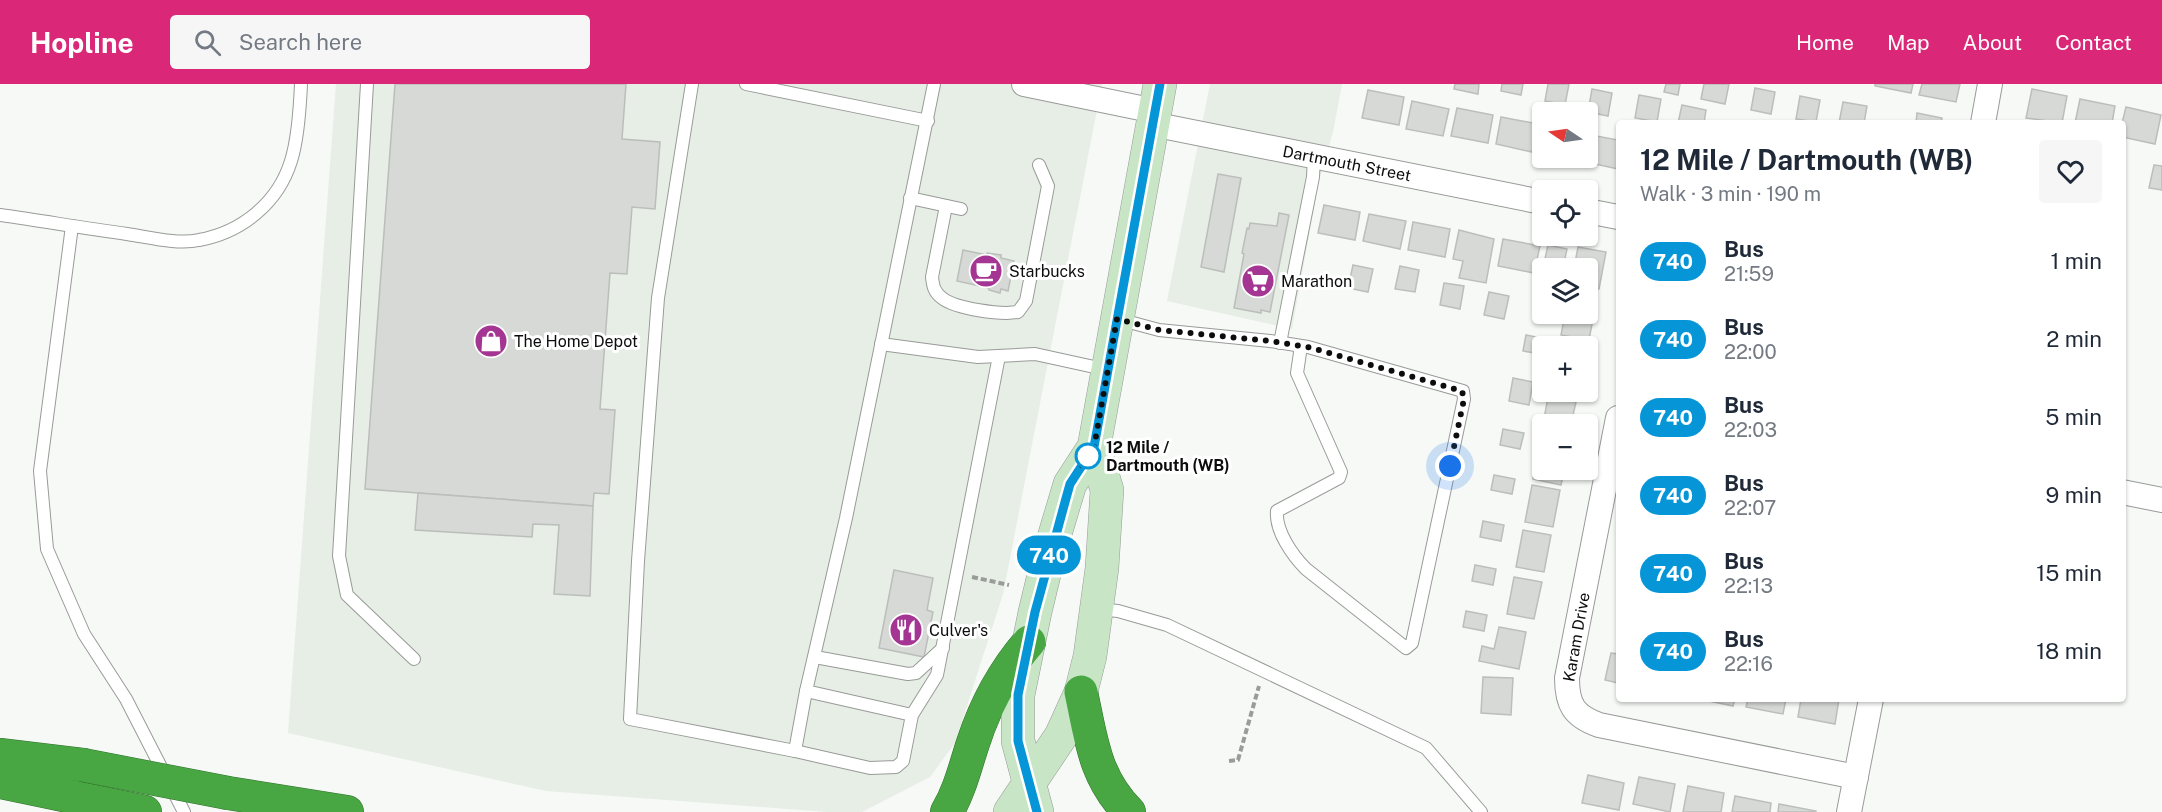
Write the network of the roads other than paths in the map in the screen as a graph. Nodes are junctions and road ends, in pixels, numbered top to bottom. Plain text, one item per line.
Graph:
1 (301, 84) edge
2 (367, 84) edge
3 (692, 84) edge
4 (746, 84) edge
5 (934, 84) edge
6 (1024, 84) edge
7 (1990, 84) edge
8 (1156, 106) edge
9 (1984, 120) edge
10 (927, 121) junction
11 (1314, 156) junction
12 (1040, 165) dead end
13 (910, 198) junction
14 (1532, 200) edge
15 (946, 206) junction
16 (961, 209) dead end
17 (1598, 213) edge
18 (0, 215) edge
19 (1616, 217) edge
20 (72, 226) junction
21 (1117, 319) junction
22 (1280, 343) junction
23 (881, 344) junction
24 (1301, 346) junction
25 (999, 356) junction
26 (1108, 370) junction
27 (1616, 440) edge
28 (1094, 447) junction
29 (2126, 493) edge
30 (2162, 500) edge
31 (1610, 504) edge
32 (1097, 609) junction
33 (1029, 642) junction
34 (943, 648) junction
35 (815, 657) junction
36 (414, 659) dead end
37 (806, 692) junction
38 (1081, 692) junction
39 (1869, 702) edge
40 (912, 715) junction
41 (795, 751) junction
42 (0, 755) edge
43 (1856, 777) junction
44 (0, 782) edge
45 (1033, 797) edge
46 (140, 811) edge
47 (184, 812) edge
48 (347, 812) edge
49 (947, 812) edge
50 (1010, 812) edge
51 (1129, 812) edge
52 (1481, 812) edge
53 (1849, 812) edge

1 - 20 lane
2 - 36 lane
3 - 41 lane
4 - 10 lane
5 - 10 lane
6 - 8 street, Dartmouth Street
7 - 9 street
8 - 11 street, Dartmouth Street
8 - 21 main road
10 - 13 lane
11 - 14 street, Dartmouth Street
11 - 22 lane
12 - 15 lane
13 - 15 lane
13 - 23 lane
15 - 16 lane
17 - 19 street
18 - 20 lane
20 - 47 lane
21 - 22 lane
21 - 26 main road
22 - 24 lane
23 - 25 lane
23 - 35 lane
24 - 24 lane
25 - 26 lane
25 - 34 lane
26 - 28 main road
27 - 31 street, Karam Drive
28 - 32 main road
28 - 33 main road
29 - 30 street
31 - 43 street, Karam Drive
32 - 38 main road
32 - 52 lane
33 - 45 main road
33 - 49 highway
34 - 35 lane
34 - 40 lane
35 - 37 lane
37 - 40 lane
37 - 41 lane
38 - 45 main road
38 - 51 highway
39 - 43 street
40 - 41 lane
42 - 48 highway, bridge
43 - 53 street
44 - 46 highway
45 - 50 main road

